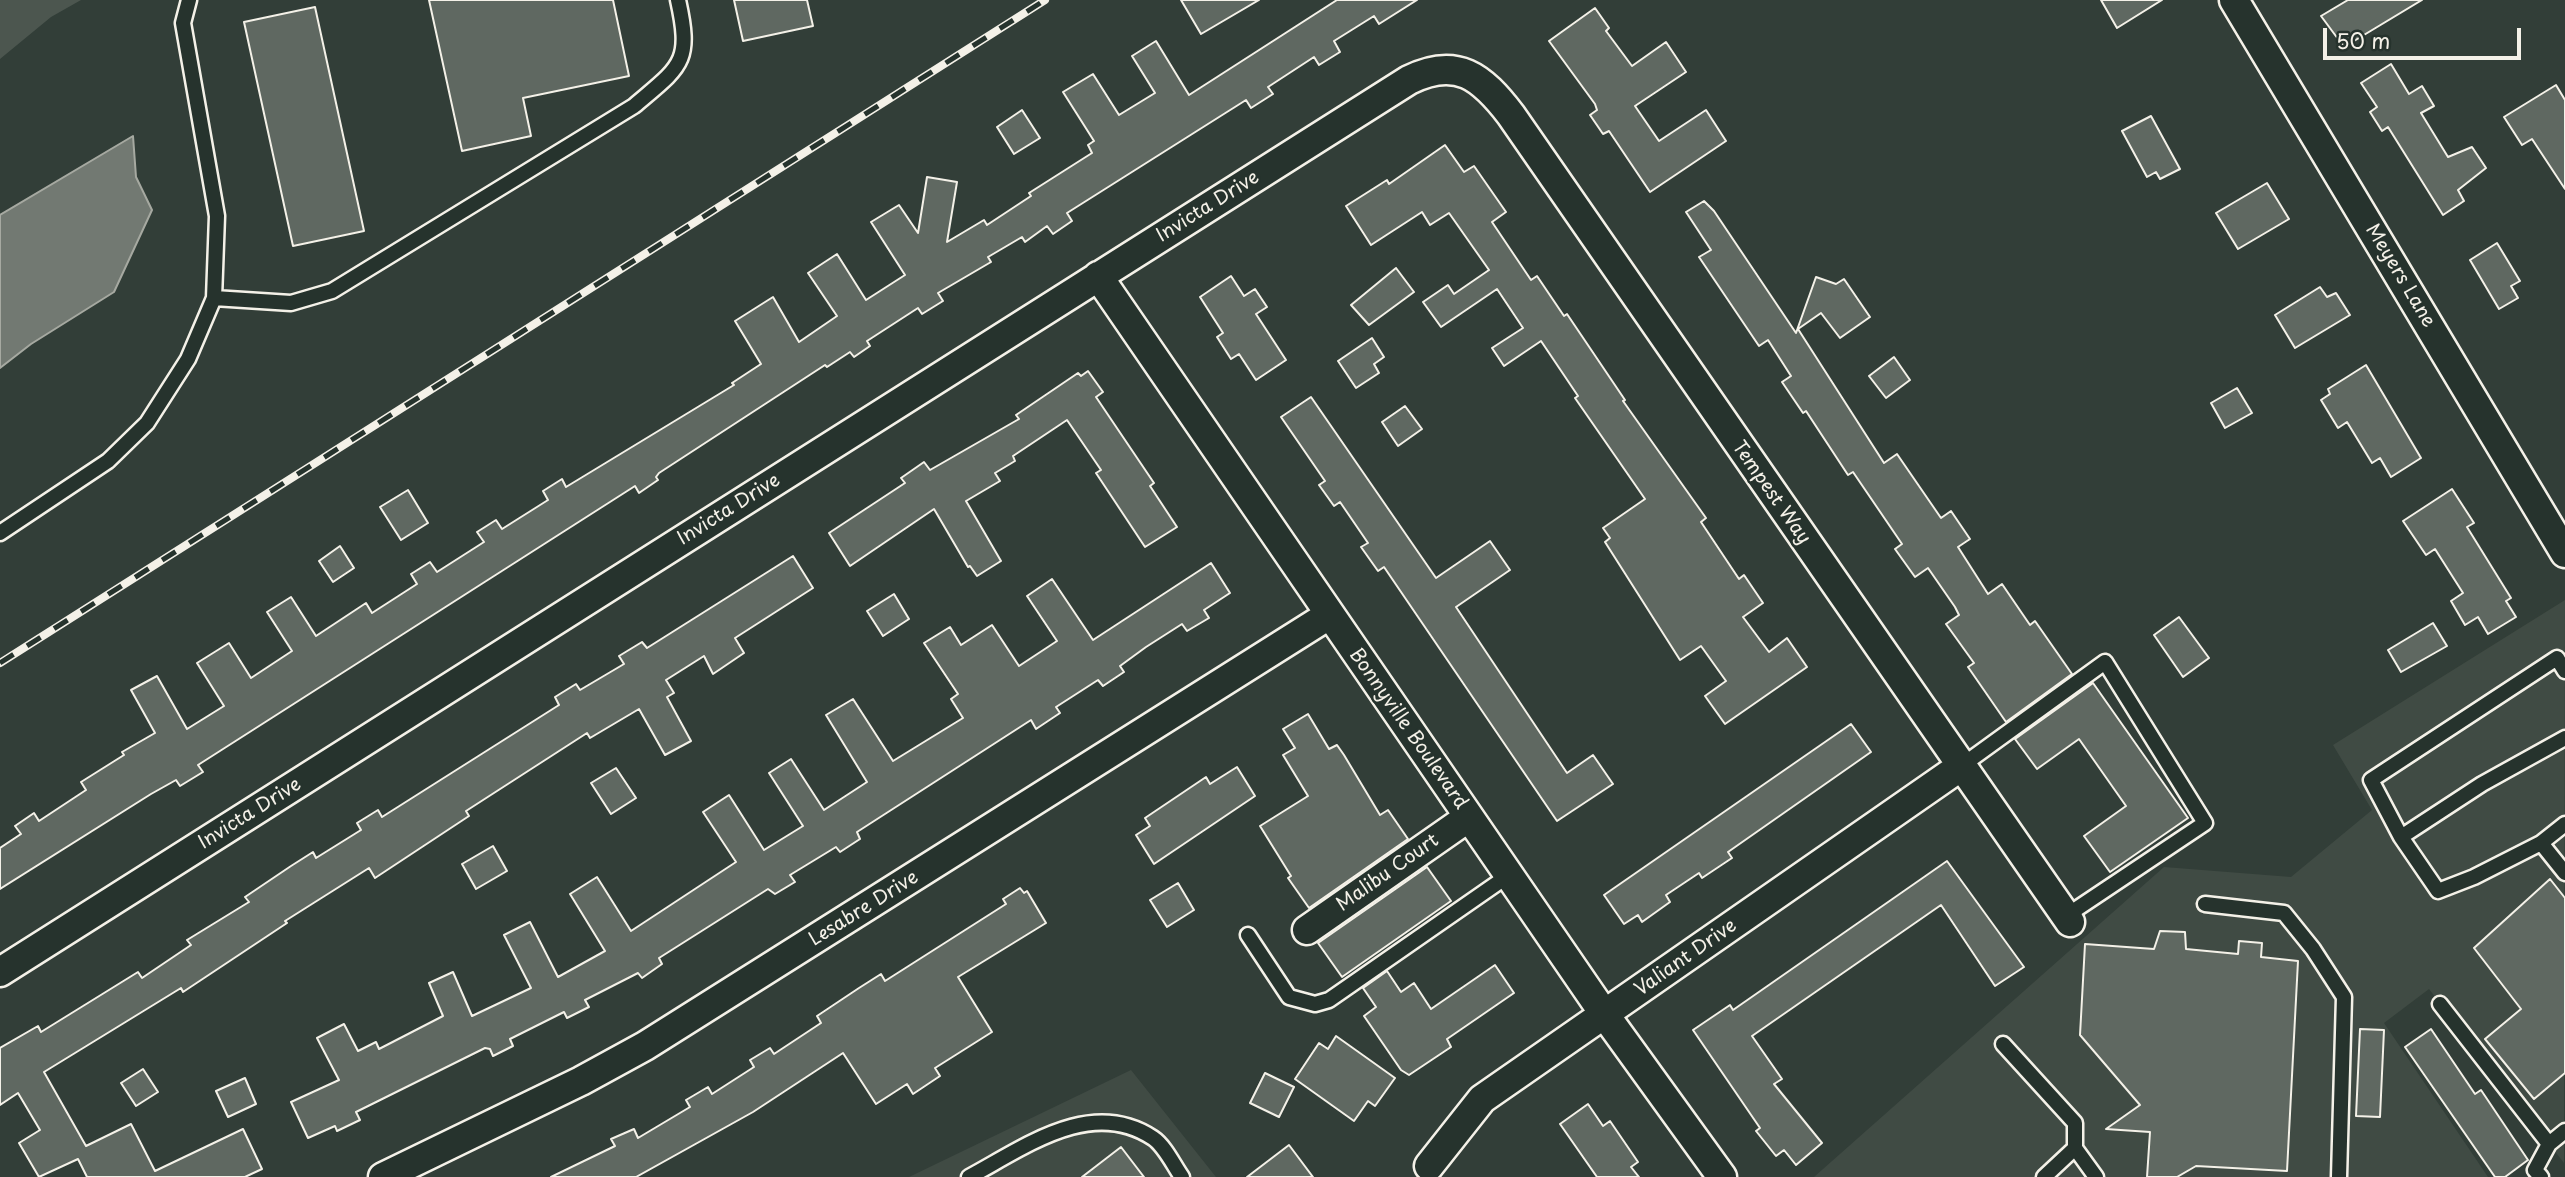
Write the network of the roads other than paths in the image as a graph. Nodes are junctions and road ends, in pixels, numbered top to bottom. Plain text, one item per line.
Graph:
1 (189, 0) edge
2 (678, 0) edge
3 (2234, 0) edge
4 (1466, 73) joint
5 (1098, 276) junction
6 (214, 298) junction
7 (0, 533) edge
8 (2565, 552) edge
9 (1329, 615) junction
10 (2565, 671) edge
11 (2565, 738) edge
12 (1960, 767) junction
13 (1469, 817) junction
14 (2565, 824) edge
15 (2401, 837) junction
16 (2541, 843) junction
17 (2565, 873) edge
18 (1509, 875) junction
19 (2205, 904) dead end
20 (2068, 919) joint
21 (1307, 930) dead end
22 (1248, 935) dead end
23 (0, 972) edge
24 (2440, 1004) dead end
25 (1605, 1015) junction
26 (2003, 1044) dead end
27 (2565, 1131) edge
28 (2549, 1144) junction
29 (2075, 1148) junction
30 (1429, 1166) dead end
31 (383, 1177) edge
32 (969, 1177) edge
33 (1182, 1177) edge
34 (1722, 1177) edge
35 (2044, 1177) edge
36 (2096, 1177) edge
37 (2339, 1177) edge
38 (2541, 1177) edge

1 - 6 lane
2 - 6 lane
3 - 8 street, Meyers Lane
4 - 5 street, Invicta Drive
4 - 12 street, Tempest Way
5 - 9 street, Bonnyville Boulevard
5 - 23 street, Invicta Drive
6 - 7 lane
9 - 13 street, Bonnyville Boulevard
9 - 31 street, Lesabre Drive
10 - 15 lane
11 - 15 lane
12 - 20 street, Tempest Way
12 - 20 lane
12 - 25 street, Valiant Drive
13 - 18 street, Bonnyville Boulevard
13 - 21 street, Malibu Court
14 - 16 lane
15 - 16 lane
16 - 17 lane
18 - 22 lane
18 - 25 street, Bonnyville Boulevard
19 - 37 lane
24 - 28 lane
25 - 30 street, Valiant Drive
25 - 34 street, Bonnyville Boulevard
26 - 29 lane
27 - 28 lane
28 - 38 lane
29 - 35 lane
29 - 36 lane
32 - 33 lane

